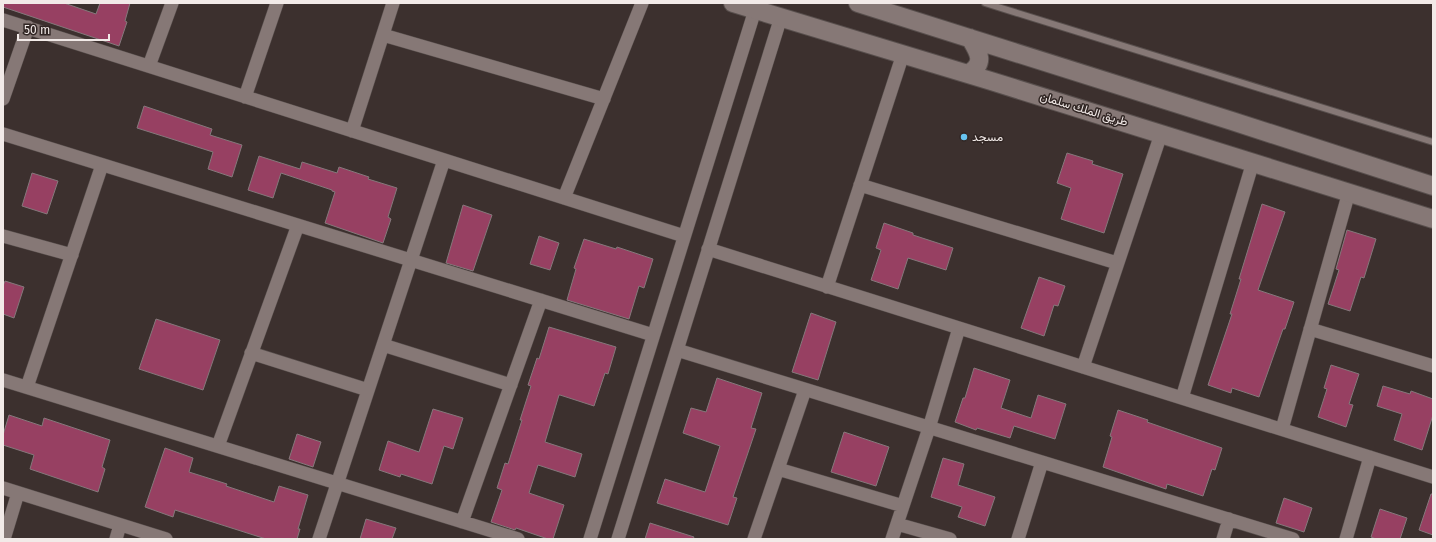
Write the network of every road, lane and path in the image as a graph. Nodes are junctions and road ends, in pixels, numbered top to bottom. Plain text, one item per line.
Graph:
1 (172, 3) edge
2 (277, 3) edge
3 (393, 3) edge
4 (642, 3) edge
5 (733, 3) edge
6 (858, 3) edge
7 (985, 3) edge
8 (755, 10) junction
9 (781, 17) junction
10 (3, 20) edge
11 (28, 27) junction
12 (383, 35) junction
13 (970, 38) junction
14 (903, 54) junction
15 (149, 66) junction
16 (968, 74) junction
17 (246, 97) junction
18 (3, 99) edge
19 (604, 99) junction
20 (352, 131) junction
21 (3, 134) edge
22 (1161, 134) junction
23 (1433, 142) edge
24 (444, 160) junction
25 (1253, 162) junction
26 (102, 165) junction
27 (860, 186) junction
28 (1433, 186) edge
29 (1349, 192) junction
30 (564, 198) junction
31 (1433, 219) edge
32 (298, 225) junction
33 (3, 236) edge
34 (684, 236) junction
35 (708, 249) junction
36 (72, 255) junction
37 (411, 260) junction
38 (1118, 263) junction
39 (827, 287) junction
40 (541, 300) junction
41 (959, 328) junction
42 (1310, 329) junction
43 (653, 335) junction
44 (383, 345) junction
45 (676, 350) junction
46 (251, 353) junction
47 (1433, 366) edge
48 (1083, 367) junction
49 (3, 380) edge
50 (511, 385) junction
51 (27, 387) junction
52 (368, 390) junction
53 (806, 390) junction
54 (1182, 398) junction
55 (929, 428) junction
56 (1282, 429) junction
57 (218, 446) junction
58 (1370, 457) junction
59 (1042, 462) junction
60 (778, 470) junction
61 (1433, 477) edge
62 (338, 483) junction
63 (3, 488) edge
64 (18, 492) junction
65 (903, 506) junction
66 (1229, 519) junction
67 (462, 522) junction
68 (897, 524) junction
69 (120, 525) junction
70 (4, 539) edge
71 (116, 539) edge
72 (166, 539) edge
73 (319, 539) edge
74 (518, 539) edge
75 (590, 539) edge
76 (618, 539) edge
77 (754, 539) edge
78 (892, 539) edge
79 (950, 539) edge
80 (1018, 539) edge
81 (1223, 539) edge
82 (1293, 539) edge
83 (1346, 539) edge

1 - 15 street
2 - 17 street
3 - 12 street
4 - 19 street
5 - 8 main road, طريق الملك سلمان
6 - 13 main road
7 - 23 lane
8 - 9 main road, طريق الملك سلمان
8 - 34 street
9 - 14 main road, طريق الملك سلمان
9 - 35 street
10 - 11 street
11 - 15 street
11 - 18 street
12 - 19 street
12 - 20 street
13 - 16 main road
13 - 28 main road
14 - 16 main road, طريق الملك سلمان
14 - 27 street
15 - 17 street
16 - 22 main road, طريق الملك سلمان
17 - 20 street
19 - 30 street
20 - 24 street
21 - 26 street
22 - 25 main road, طريق الملك سلمان
22 - 38 street
24 - 30 street
24 - 37 street
25 - 29 main road, طريق الملك سلمان
25 - 54 street
26 - 32 street
26 - 36 street
27 - 38 street
27 - 39 street
29 - 31 main road, طريق الملك سلمان
29 - 42 street
30 - 34 street
32 - 37 street
32 - 46 street
33 - 36 street
34 - 43 street
35 - 39 street
35 - 45 street
36 - 51 street
37 - 40 street
37 - 44 street
38 - 48 street
39 - 41 street
40 - 43 street
40 - 50 street
41 - 48 street
41 - 55 street
42 - 47 street
42 - 56 street
43 - 75 street
44 - 50 street
44 - 52 street
45 - 53 street
45 - 76 street
46 - 52 street
46 - 57 street
48 - 54 street
49 - 51 street
50 - 67 street
51 - 57 street
52 - 62 street
53 - 55 street
53 - 60 street
54 - 56 street
55 - 59 street
55 - 65 street
56 - 58 street
57 - 62 street
58 - 61 street
58 - 83 street
59 - 66 street
59 - 80 street
60 - 65 street
60 - 77 street
62 - 67 street
62 - 73 street
63 - 64 street
64 - 69 street
64 - 70 street
65 - 68 street
66 - 81 street
66 - 82 street
67 - 74 street
68 - 78 street
68 - 79 street
69 - 71 street
69 - 72 street

